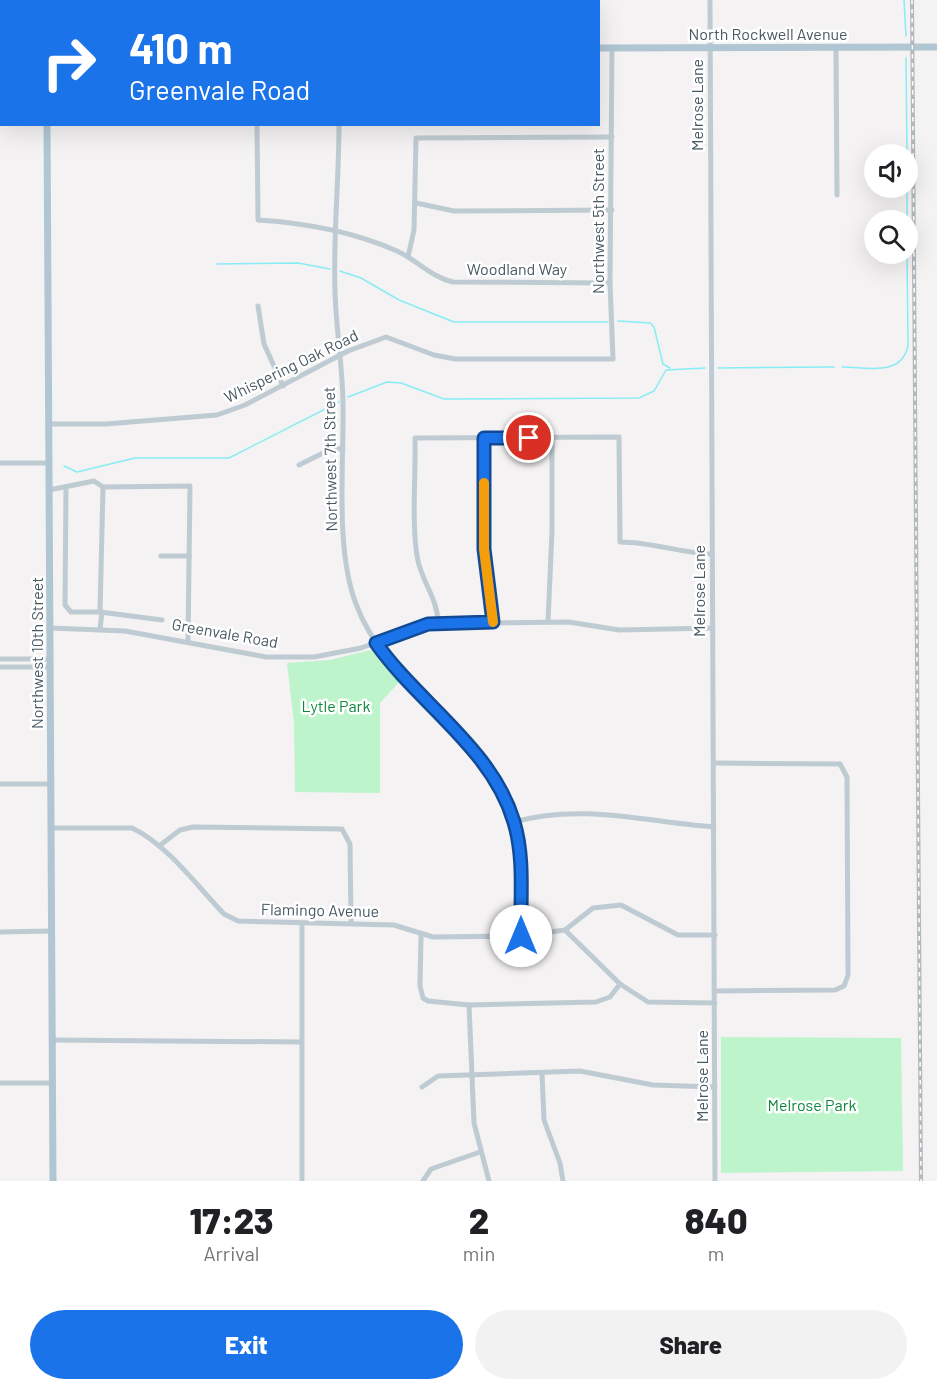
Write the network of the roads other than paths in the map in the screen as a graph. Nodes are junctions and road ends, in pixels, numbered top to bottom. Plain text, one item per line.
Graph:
1 (711, 0) edge
2 (836, 47) junction
3 (937, 47) edge
4 (600, 48) edge
5 (612, 48) junction
6 (710, 48) junction
7 (47, 126) edge
8 (257, 126) edge
9 (339, 126) edge
10 (612, 137) junction
11 (837, 195) dead end
12 (416, 203) junction
13 (612, 210) junction
14 (335, 230) junction
15 (408, 257) junction
16 (610, 283) junction
17 (258, 306) dead end
18 (340, 356) junction
19 (613, 359) joint
20 (283, 386) junction
21 (49, 424) junction
22 (484, 438) junction
23 (552, 438) junction
24 (344, 448) junction
25 (0, 463) edge
26 (50, 463) junction
27 (299, 465) dead end
28 (103, 487) junction
29 (66, 488) junction
30 (50, 490) junction
31 (712, 554) junction
32 (161, 556) dead end
33 (189, 556) junction
34 (101, 612) junction
35 (162, 620) dead end
36 (493, 622) junction
37 (548, 622) junction
38 (438, 623) junction
39 (50, 628) junction
40 (713, 628) junction
41 (100, 629) junction
42 (188, 641) junction
43 (376, 643) junction
44 (0, 659) edge
45 (50, 663) junction
46 (0, 667) edge
47 (714, 763) junction
48 (0, 784) edge
49 (51, 784) junction
50 (514, 822) junction
51 (714, 827) junction
52 (51, 828) junction
53 (159, 846) junction
54 (351, 922) junction
55 (302, 925) junction
56 (565, 930) junction
57 (52, 931) junction
58 (0, 932) edge
59 (715, 935) junction
60 (421, 936) junction
61 (521, 936) junction
62 (620, 984) junction
63 (715, 991) junction
64 (715, 1003) junction
65 (469, 1005) junction
66 (52, 1040) junction
67 (301, 1042) junction
68 (542, 1073) junction
69 (470, 1075) junction
70 (0, 1083) edge
71 (52, 1083) junction
72 (422, 1087) dead end
73 (715, 1087) junction
74 (480, 1152) junction
75 (53, 1181) edge
76 (302, 1181) edge
77 (423, 1181) edge
78 (489, 1181) edge
79 (563, 1181) edge
80 (715, 1181) edge

1 - 6 street, Melrose Lane
2 - 3 main road, North Rockwell Avenue
2 - 6 main road, North Rockwell Avenue
2 - 11 street
4 - 5 main road, North Rockwell Avenue
5 - 6 main road, North Rockwell Avenue
5 - 10 street, Northwest 5th Street
6 - 31 street, Melrose Lane
7 - 21 main road, Northwest 10th Street
8 - 14 street, Woodland Way
9 - 14 street, Northwest 7th Street
10 - 12 street
10 - 13 street, Northwest 5th Street
12 - 13 street
12 - 15 street
13 - 16 street, Northwest 5th Street
14 - 15 street, Woodland Way
14 - 18 street, Northwest 7th Street
15 - 16 street, Woodland Way
16 - 19 street, Northwest 5th Street
17 - 20 street
18 - 19 street, Whispering Oak Road
18 - 20 street, Whispering Oak Road
18 - 24 street, Northwest 7th Street
20 - 21 street, Whispering Oak Road
21 - 26 main road, Northwest 10th Street
22 - 23 street
22 - 36 street
22 - 38 street
23 - 31 street
23 - 37 street
24 - 27 street
24 - 43 street, Northwest 7th Street
25 - 26 street
26 - 30 main road, Northwest 10th Street
28 - 29 street
28 - 33 street
28 - 34 street
29 - 30 street
29 - 34 street
30 - 39 main road, Northwest 10th Street
31 - 40 street, Melrose Lane
32 - 33 street
33 - 42 street
34 - 35 street
34 - 41 street
36 - 37 street, Greenvale Road
36 - 38 street, Greenvale Road
37 - 40 street, Greenvale Road
38 - 43 street, Greenvale Road
39 - 41 street, Greenvale Road
39 - 45 main road, Northwest 10th Street
40 - 47 street, Melrose Lane
41 - 42 street, Greenvale Road
42 - 43 street, Greenvale Road
43 - 50 street, Northwest 7th Street
44 - 45 street
44 - 46 street
45 - 46 street
45 - 49 main road, Northwest 10th Street
47 - 51 street, Melrose Lane
47 - 63 street
48 - 49 street
49 - 52 main road, Northwest 10th Street
50 - 51 street
50 - 61 street, Northwest 7th Street
51 - 59 street, Melrose Lane
52 - 53 street, Flamingo Avenue
52 - 57 main road, Northwest 10th Street
53 - 54 street
53 - 55 street, Flamingo Avenue
54 - 55 street, Flamingo Avenue
54 - 60 street, Flamingo Avenue
55 - 67 street
56 - 59 street
56 - 61 street, Flamingo Avenue
56 - 62 street
57 - 58 street
57 - 66 main road, Northwest 10th Street
59 - 63 street, Melrose Lane
60 - 61 street, Flamingo Avenue
60 - 65 street
62 - 64 street
62 - 65 street
63 - 64 street, Melrose Lane
64 - 73 street, Melrose Lane
65 - 69 street
66 - 67 street
66 - 71 main road, Northwest 10th Street
67 - 76 street
68 - 69 street
68 - 73 street
68 - 79 street
69 - 72 street
69 - 74 street
70 - 71 street
71 - 75 main road, Northwest 10th Street
73 - 80 street, Melrose Lane
74 - 77 street
74 - 78 street

